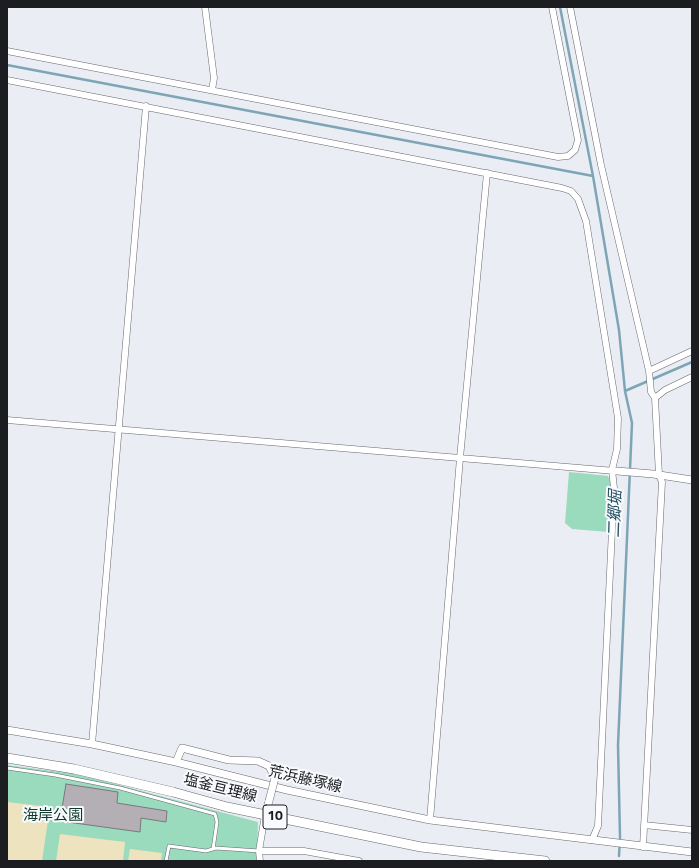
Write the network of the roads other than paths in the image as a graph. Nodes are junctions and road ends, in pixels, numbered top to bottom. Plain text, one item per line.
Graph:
1 (205, 7) edge
2 (552, 7) edge
3 (570, 7) edge
4 (7, 51) edge
5 (7, 80) edge
6 (212, 90) junction
7 (146, 106) junction
8 (488, 173) junction
9 (692, 351) edge
10 (649, 373) junction
11 (692, 377) edge
12 (653, 395) junction
13 (7, 420) edge
14 (118, 429) junction
15 (460, 458) junction
16 (615, 471) junction
17 (656, 474) junction
18 (692, 480) edge
19 (7, 730) edge
20 (92, 744) junction
21 (7, 758) edge
22 (176, 762) junction
23 (7, 768) edge
24 (265, 815) junction
25 (430, 820) junction
26 (644, 825) junction
27 (692, 830) edge
28 (595, 841) junction
29 (640, 846) junction
30 (213, 849) junction
31 (259, 851) junction
32 (692, 852) edge
33 (166, 861) edge
34 (260, 861) edge
35 (359, 861) edge
36 (545, 861) edge

1 - 6 street
2 - 6 street
3 - 10 street
4 - 6 street
5 - 7 street
7 - 8 street
7 - 14 street
8 - 15 street
8 - 16 street
9 - 10 street
10 - 12 street
11 - 12 street
12 - 17 street
13 - 14 street
14 - 15 street
14 - 20 street
15 - 16 street
15 - 25 street
16 - 17 street
16 - 28 street
17 - 18 street
17 - 26 street
19 - 20 street, 荒浜藤塚線
20 - 22 street, 荒浜藤塚線
21 - 24 main road, 塩釜亘理線 / 10
22 - 24 street, bridge
22 - 25 street, 荒浜藤塚線
23 - 30 lane
24 - 31 street
24 - 36 main road, 塩釜亘理線 / 10
25 - 28 street, 荒浜藤塚線
26 - 27 street
26 - 29 street
28 - 29 street, 荒浜藤塚線
29 - 32 street
30 - 31 lane
30 - 33 lane
31 - 34 street
31 - 35 street

